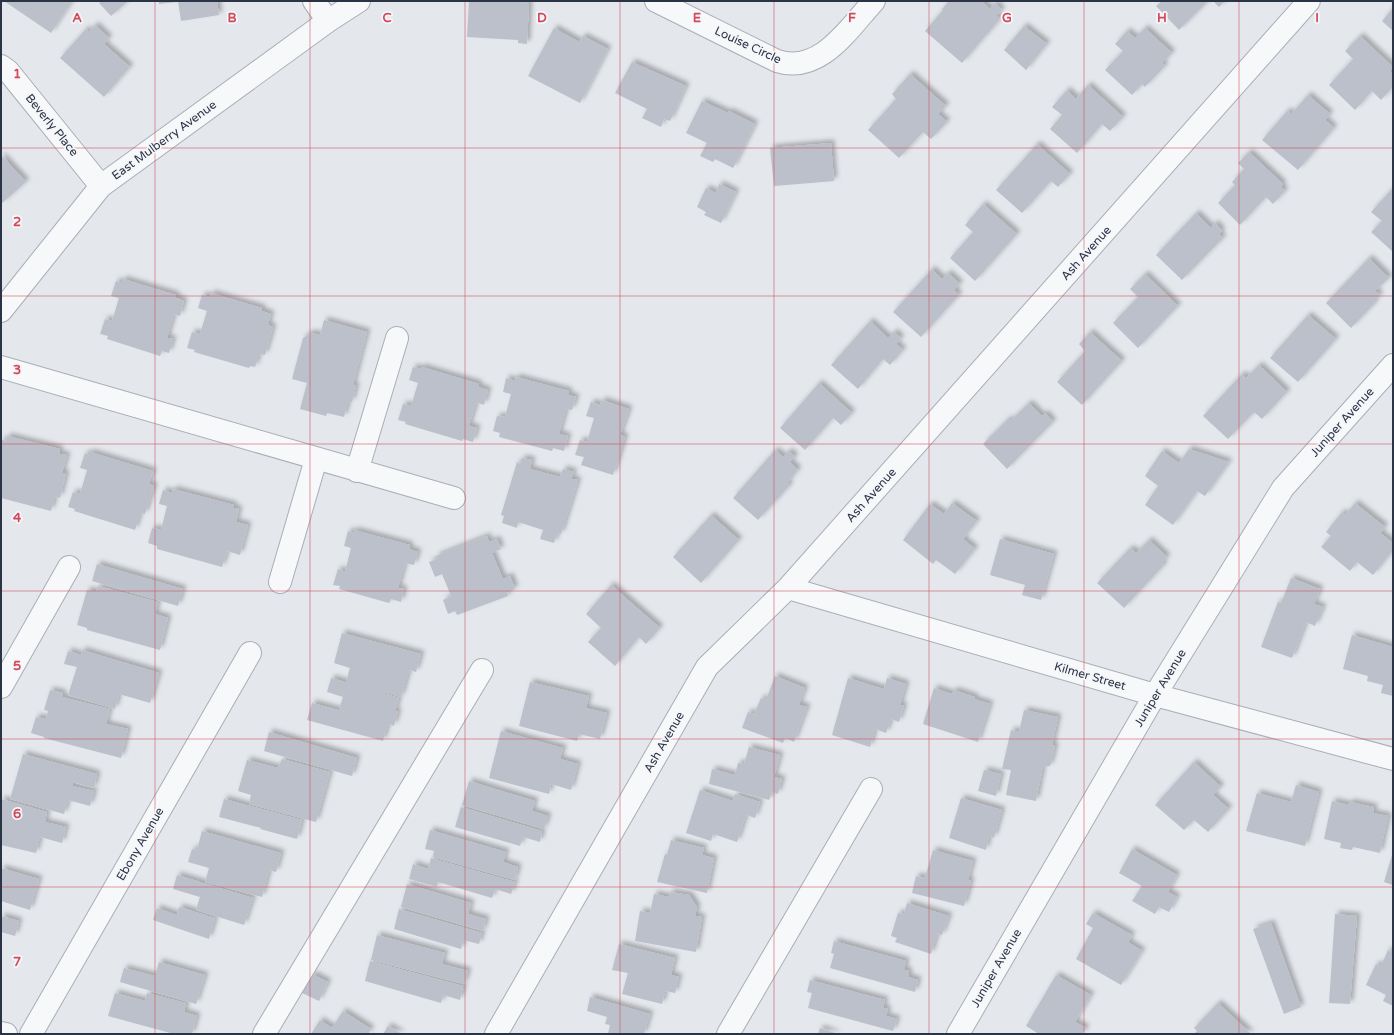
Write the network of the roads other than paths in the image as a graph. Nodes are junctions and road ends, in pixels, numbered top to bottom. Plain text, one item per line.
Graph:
1 (314, 1) edge
2 (359, 1) edge
3 (656, 1) edge
4 (874, 1) edge
5 (1309, 1) edge
6 (328, 21) junction
7 (1, 66) edge
8 (101, 186) junction
9 (1, 311) edge
10 (397, 338) dead end
11 (1393, 365) edge
12 (1, 367) edge
13 (316, 459) junction
14 (357, 471) junction
15 (454, 498) dead end
16 (69, 567) dead end
17 (280, 582) dead end
18 (788, 588) junction
19 (250, 653) dead end
20 (482, 670) dead end
21 (1, 687) edge
22 (1156, 695) junction
23 (1393, 759) edge
24 (871, 790) dead end
25 (1, 1033) edge
26 (6, 1034) edge
27 (31, 1034) edge
28 (264, 1034) edge
29 (496, 1034) edge
30 (728, 1034) edge
31 (958, 1034) edge

1 - 6 street
2 - 6 street, East Mulberry Avenue
3 - 4 street, Louise Circle
5 - 18 street, Ash Avenue
6 - 8 street, East Mulberry Avenue
7 - 8 street, Beverly Place
8 - 9 street, East Mulberry Avenue
10 - 14 street
11 - 22 street, Juniper Avenue
12 - 13 street
13 - 14 street
13 - 17 street
14 - 15 street
16 - 21 street
18 - 22 street, Kilmer Street
18 - 29 street, Ash Avenue
19 - 27 street, Ebony Avenue
20 - 28 street
22 - 23 street, Kilmer Street
22 - 31 street, Juniper Avenue
24 - 30 street
25 - 26 street

